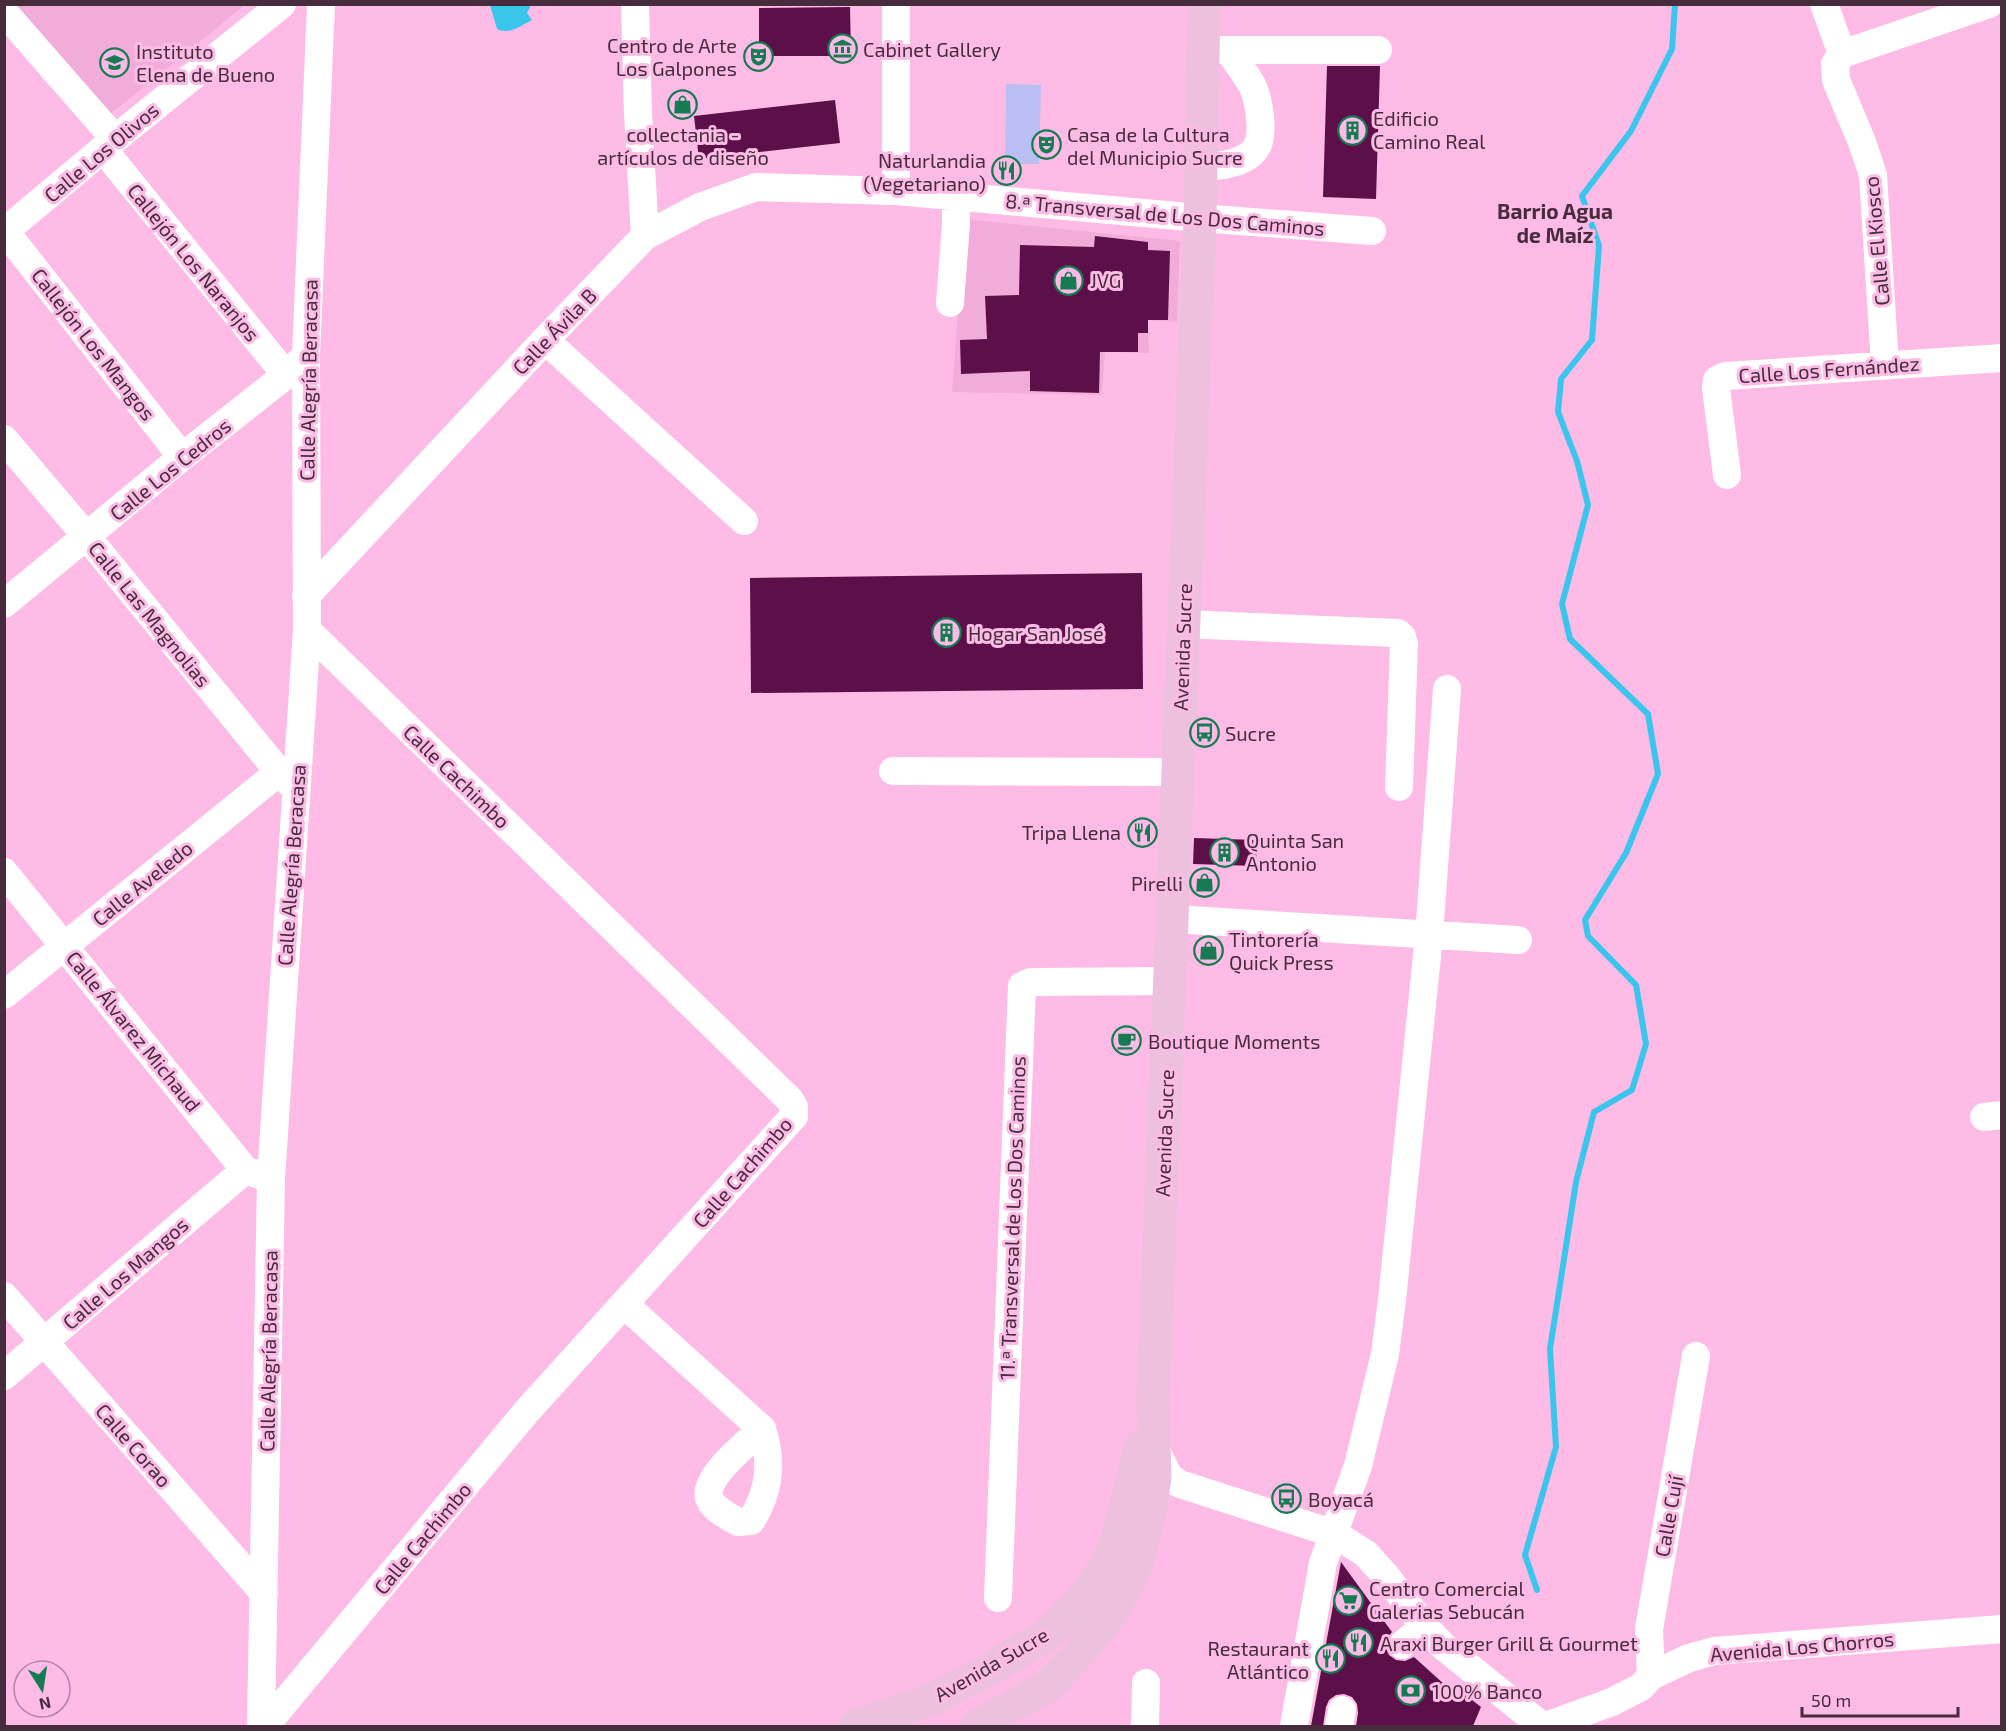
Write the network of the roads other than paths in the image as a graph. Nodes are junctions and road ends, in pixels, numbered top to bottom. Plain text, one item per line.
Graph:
1 (282, 4) edge
2 (321, 4) edge
3 (635, 4) edge
4 (896, 4) edge
5 (1204, 4) edge
6 (1824, 4) edge
7 (1989, 4) edge
8 (4, 12) edge
9 (1216, 50) junction
10 (1378, 50) dead end
11 (1842, 54) junction
12 (109, 144) junction
13 (1201, 168) junction
14 (896, 191) junction
15 (956, 196) junction
16 (1200, 219) junction
17 (5, 231) edge
18 (1372, 231) dead end
19 (645, 236) junction
20 (950, 303) dead end
21 (545, 340) junction
22 (306, 356) junction
23 (2001, 358) edge
24 (1885, 365) junction
25 (286, 375) junction
26 (4, 440) edge
27 (182, 457) junction
28 (1728, 475) dead end
29 (744, 521) dead end
30 (87, 537) junction
31 (306, 596) junction
32 (4, 604) edge
33 (1183, 624) junction
34 (307, 630) junction
35 (1448, 689) dead end
36 (893, 771) dead end
37 (1177, 772) junction
38 (287, 781) junction
39 (1399, 787) dead end
40 (4, 872) edge
41 (1173, 919) junction
42 (1429, 936) junction
43 (1518, 940) dead end
44 (65, 945) junction
45 (1170, 981) junction
46 (4, 995) edge
47 (258, 1175) junction
48 (4, 1296) edge
49 (624, 1304) junction
50 (45, 1343) junction
51 (1696, 1356) dead end
52 (4, 1376) edge
53 (1153, 1398) junction
54 (762, 1429) dead end
55 (1156, 1450) junction
56 (1241, 1505) junction
57 (1335, 1534) junction
58 (1138, 1559) junction
59 (264, 1593) junction
60 (998, 1598) dead end
61 (1424, 1626) junction
62 (2001, 1629) edge
63 (1402, 1645) dead end
64 (1651, 1676) junction
65 (1146, 1683) dead end
66 (263, 1726) edge
67 (856, 1726) edge
68 (977, 1726) edge
69 (1145, 1726) edge
70 (1294, 1726) edge
71 (1542, 1726) edge
72 (1546, 1726) edge

1 - 12 street, Calle Los Olivos
2 - 22 street, Calle Alegría Beracasa
3 - 19 street
4 - 14 street
5 - 9 main road, Avenida Sucre
6 - 11 street
7 - 11 street
8 - 12 street, Callejón Los Naranjos
9 - 10 street
9 - 13 main road, Avenida Sucre
9 - 13 street
11 - 24 street, Calle El Kiosco
12 - 17 street, Calle Los Olivos
12 - 25 street, Callejón Los Naranjos
13 - 16 main road, Avenida Sucre
14 - 15 street, 8.ª Transversal de Los Dos Caminos
14 - 19 street, 8.ª Transversal de Los Dos Caminos
15 - 16 street, 8.ª Transversal de Los Dos Caminos
15 - 20 street
16 - 18 street, 8.ª Transversal de Los Dos Caminos
16 - 33 main road, Avenida Sucre
17 - 27 street, Callejón Los Mangos
19 - 21 street, Calle Ávila B
21 - 29 street
21 - 31 street, Calle Ávila B
22 - 25 street, Calle Los Cedros
22 - 31 street, Calle Alegría Beracasa
23 - 24 street, Calle Los Fernández
24 - 28 street, Calle Los Fernández
25 - 27 street, Calle Los Cedros
26 - 30 street, Calle Las Magnolias
27 - 30 street, Calle Los Cedros
30 - 32 street, Calle Los Cedros
30 - 38 street, Calle Las Magnolias
31 - 34 street, Calle Alegría Beracasa
33 - 37 main road, Avenida Sucre
33 - 39 street
34 - 38 street, Calle Alegría Beracasa
34 - 49 street, Calle Cachimbo
35 - 42 street
36 - 37 street
37 - 41 main road, Avenida Sucre
38 - 44 street, Calle Aveledo
38 - 47 street, Calle Alegría Beracasa
40 - 44 street, Calle Álvarez Michaud
41 - 42 street
41 - 45 main road, Avenida Sucre
42 - 43 street
42 - 57 street
44 - 46 street, Calle Aveledo
44 - 47 street, Calle Álvarez Michaud
45 - 53 main road, Avenida Sucre
45 - 60 street, 11.ª Transversal de Los Dos Caminos
47 - 50 street, Calle Los Mangos
47 - 59 street, Calle Alegría Beracasa
48 - 50 street, Calle Corao
49 - 54 street
49 - 66 street, Calle Cachimbo
50 - 52 street, Calle Los Mangos
50 - 59 street, Calle Corao
51 - 64 street, Calle Cují
53 - 55 main road, Avenida Sucre
53 - 67 main road, Avenida Sucre
55 - 56 street
55 - 58 main road, Avenida Sucre
56 - 57 street
56 - 58 street
57 - 61 street
57 - 70 street
58 - 68 main road, Avenida Sucre
59 - 66 street, Calle Alegría Beracasa
61 - 63 street
61 - 71 street
62 - 64 street, Avenida Los Chorros
64 - 72 street, Avenida Los Chorros
65 - 69 street

